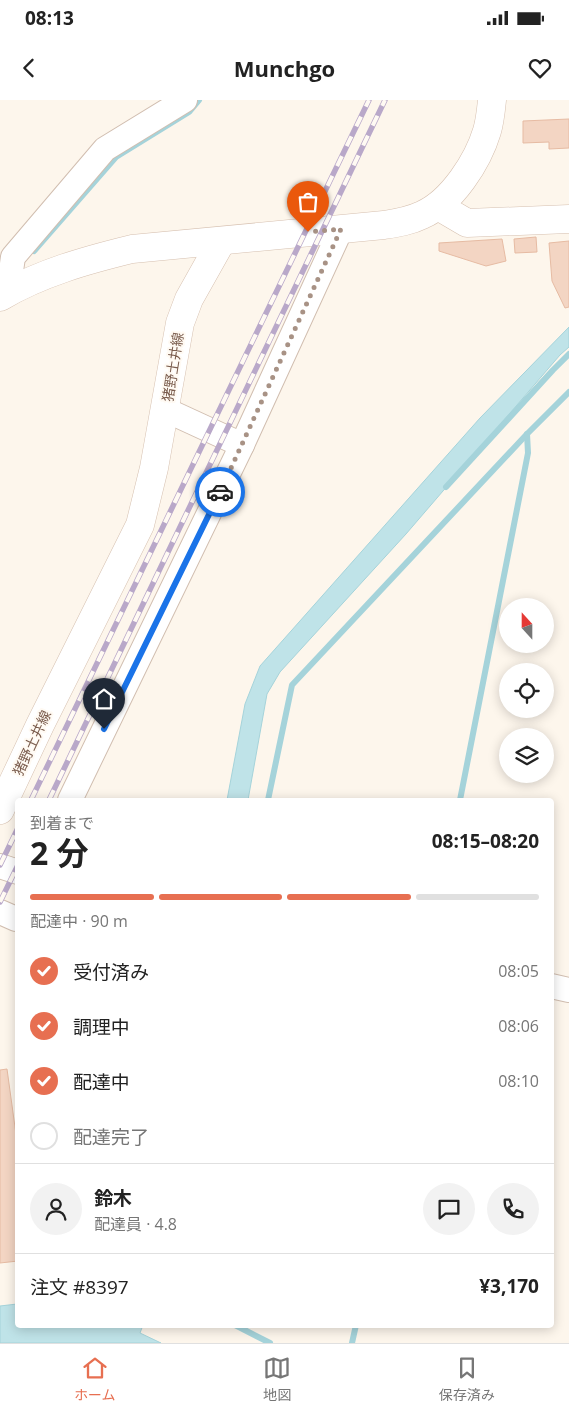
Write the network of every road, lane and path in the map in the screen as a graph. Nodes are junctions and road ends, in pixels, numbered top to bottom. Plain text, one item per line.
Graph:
1 (185, 100) edge
2 (492, 100) edge
3 (438, 206) junction
4 (569, 219) edge
5 (341, 229) junction
6 (221, 242) junction
7 (4, 294) edge
8 (166, 410) junction
9 (242, 445) junction
10 (71, 798) edge
11 (0, 810) edge
12 (0, 866) edge
13 (15, 871) edge
14 (554, 987) edge
15 (569, 990) edge

1 - 7 street
2 - 3 main road
3 - 4 main road
3 - 5 main road
5 - 6 main road
5 - 9 street
6 - 7 main road
6 - 8 main road, 猪野土井線
8 - 9 street
8 - 11 main road, 猪野土井線
9 - 10 street
12 - 13 street
14 - 15 street

